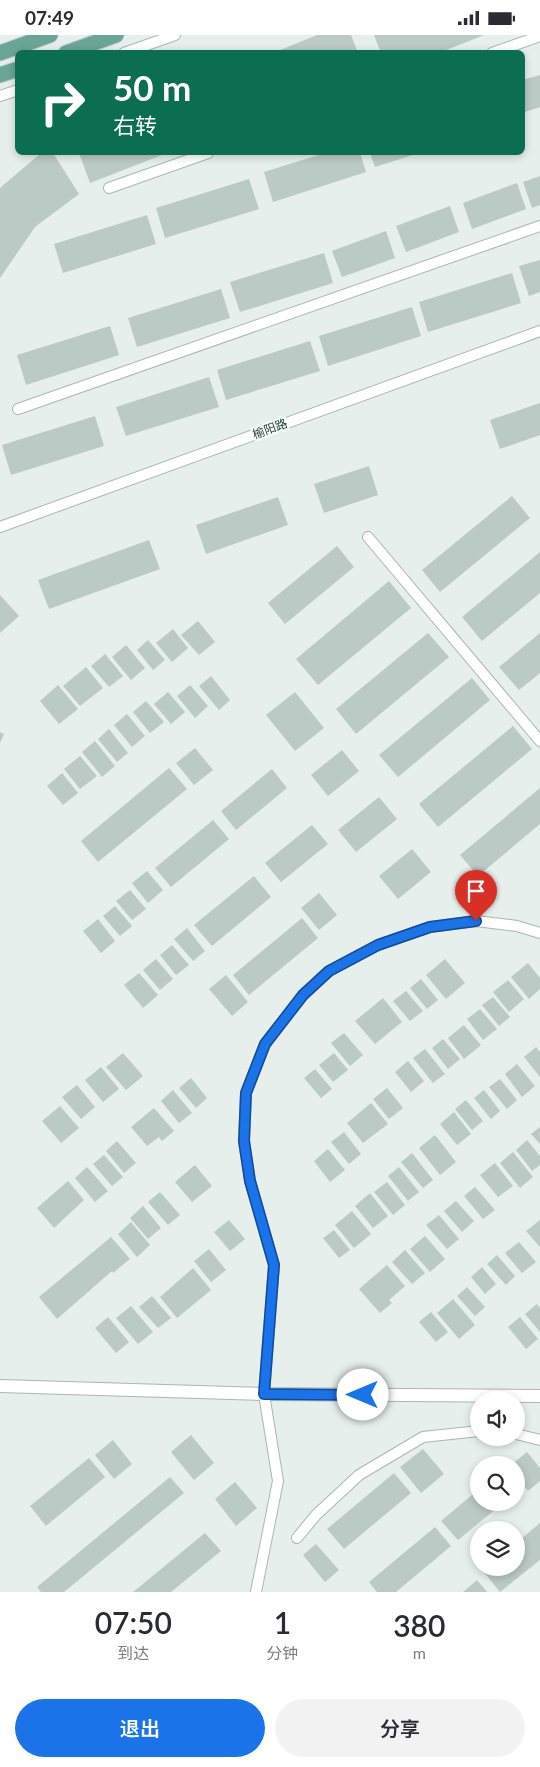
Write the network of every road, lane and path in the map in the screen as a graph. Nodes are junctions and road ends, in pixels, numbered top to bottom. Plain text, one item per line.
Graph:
1 (50, 35) edge
2 (116, 35) edge
3 (175, 35) edge
4 (540, 36) edge
5 (74, 50) edge
6 (132, 50) edge
7 (500, 50) edge
8 (0, 53) edge
9 (15, 70) edge
10 (0, 75) edge
11 (15, 91) edge
12 (0, 96) edge
13 (202, 155) edge
14 (109, 187) dead end
15 (540, 226) edge
16 (540, 331) edge
17 (18, 409) dead end
18 (0, 527) edge
19 (368, 537) dead end
20 (540, 741) edge
21 (540, 933) edge
22 (0, 1386) edge
23 (264, 1394) junction
24 (540, 1396) edge
25 (470, 1432) edge
26 (525, 1437) edge
27 (540, 1441) edge
28 (297, 1538) dead end
29 (256, 1592) edge

1 - 8 main road
2 - 5 main road
3 - 6 street
4 - 7 street
9 - 10 main road
11 - 12 street
13 - 14 street
15 - 17 street
16 - 18 street, 榆阳路
19 - 20 street
21 - 23 street
22 - 23 street
23 - 24 street
23 - 29 street
25 - 28 street
26 - 27 street

